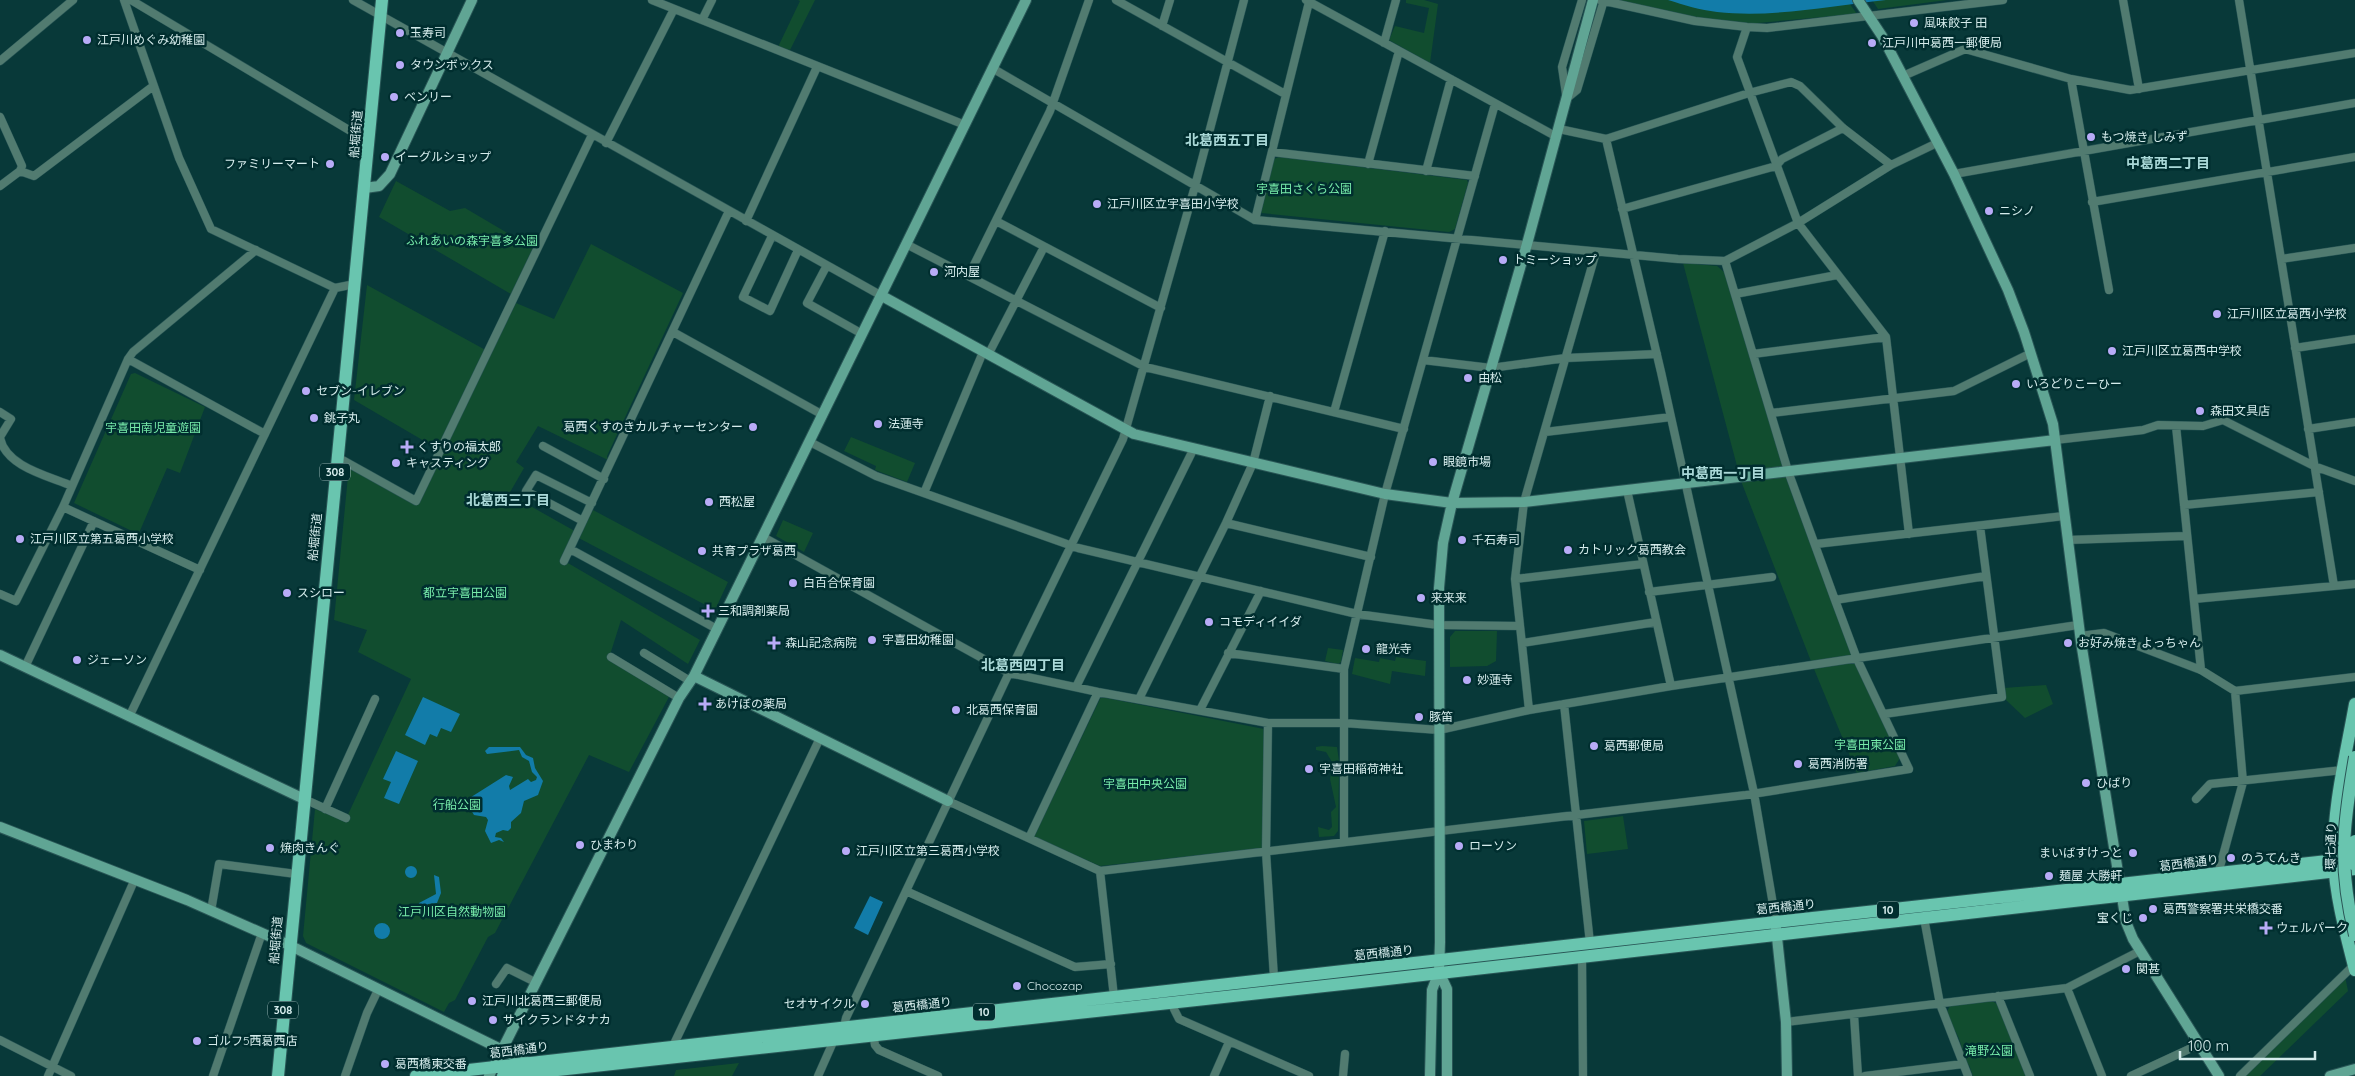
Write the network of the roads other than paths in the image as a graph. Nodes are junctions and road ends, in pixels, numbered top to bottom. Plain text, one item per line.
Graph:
1 (74, 0) edge
2 (124, 0) edge
3 (131, 0) edge
4 (353, 0) edge
5 (382, 0) edge
6 (472, 0) edge
7 (652, 0) edge
8 (712, 0) edge
9 (1026, 0) edge
10 (1089, 0) edge
11 (1116, 0) edge
12 (1170, 0) edge
13 (1244, 0) edge
14 (1396, 0) edge
15 (1582, 0) edge
16 (1593, 0) edge
17 (1600, 0) edge
18 (1604, 0) edge
19 (1858, 0) edge
20 (2003, 0) edge
21 (2123, 0) edge
22 (2240, 0) edge
23 (1307, 1) edge
24 (674, 9) junction
25 (1867, 14) junction
26 (381, 16) junction
27 (702, 20) junction
28 (1162, 26) junction
29 (1747, 27) junction
30 (1384, 43) junction
31 (1399, 51) junction
32 (447, 53) junction
33 (2355, 53) edge
34 (0, 61) edge
35 (1228, 62) junction
36 (817, 67) junction
37 (992, 68) junction
38 (2251, 70) junction
39 (1903, 76) junction
40 (1451, 79) junction
41 (2070, 79) junction
42 (152, 87) junction
43 (2139, 90) junction
44 (1749, 93) junction
45 (1285, 94) junction
46 (1566, 99) junction
47 (1053, 103) junction
48 (2355, 103) edge
49 (1495, 104) junction
50 (0, 117) edge
51 (2259, 120) junction
52 (965, 125) junction
53 (1843, 128) junction
54 (1558, 133) junction
55 (592, 135) junction
56 (1606, 139) junction
57 (368, 142) junction
58 (606, 143) junction
59 (1938, 144) junction
60 (2083, 151) junction
61 (1272, 152) junction
62 (2355, 157) edge
63 (1368, 164) junction
64 (1891, 165) junction
65 (1776, 166) junction
66 (20, 171) junction
67 (1426, 171) junction
68 (2267, 172) junction
69 (1954, 174) junction
70 (1475, 176) junction
71 (0, 186) edge
72 (1195, 186) junction
73 (365, 188) junction
74 (2092, 202) junction
75 (1622, 209) junction
76 (729, 211) junction
77 (1255, 220) junction
78 (746, 221) junction
79 (996, 221) junction
80 (1798, 223) junction
81 (1385, 231) junction
82 (772, 236) junction
83 (1458, 238) junction
84 (906, 244) junction
85 (1528, 244) junction
86 (1044, 247) junction
87 (2355, 248) edge
88 (256, 250) junction
89 (798, 250) junction
90 (1596, 252) junction
91 (1632, 254) junction
92 (2281, 259) junction
93 (1725, 261) junction
94 (826, 266) junction
95 (969, 275) junction
96 (1837, 275) junction
97 (355, 284) junction
98 (335, 288) junction
99 (2109, 290) dead end
100 (1735, 294) junction
101 (882, 296) junction
102 (1017, 300) junction
103 (1161, 308) junction
104 (857, 331) dead end
105 (673, 332) junction
106 (1886, 337) junction
107 (2355, 339) edge
108 (2295, 348) junction
109 (985, 353) junction
110 (2031, 353) junction
111 (1657, 354) junction
112 (1753, 354) junction
113 (1566, 358) junction
114 (128, 359) junction
115 (1423, 360) junction
116 (1145, 367) junction
117 (1491, 368) junction
118 (1270, 396) junction
119 (1893, 399) junction
120 (0, 412) edge
121 (1334, 412) junction
122 (1771, 413) junction
123 (823, 415) junction
124 (1671, 417) junction
125 (2355, 422) edge
126 (2176, 426) junction
127 (1404, 429) junction
128 (2308, 429) junction
129 (1126, 431) junction
130 (1545, 432) junction
131 (265, 434) junction
132 (0, 438) edge
133 (2055, 440) junction
134 (810, 442) junction
135 (543, 446) dead end
136 (1194, 448) junction
137 (337, 457) junction
138 (1901, 459) junction
139 (1253, 463) junction
140 (2314, 466) junction
141 (1788, 471) junction
142 (604, 479) junction
143 (2355, 481) edge
144 (1686, 484) junction
145 (72, 486) junction
146 (1627, 490) junction
147 (2318, 492) junction
148 (924, 493) junction
149 (1385, 494) junction
150 (1524, 502) junction
151 (592, 503) junction
152 (1452, 503) junction
153 (2184, 505) junction
154 (63, 507) junction
155 (2064, 516) junction
156 (94, 521) junction
157 (583, 521) junction
158 (1226, 523) junction
159 (1980, 526) junction
160 (1909, 534) junction
161 (2186, 536) junction
162 (763, 537) junction
163 (2067, 540) junction
164 (1816, 544) junction
165 (1072, 546) junction
166 (570, 549) junction
167 (1371, 558) junction
168 (564, 561) dead end
169 (1138, 562) junction
170 (1643, 564) junction
171 (200, 570) junction
172 (1200, 575) junction
173 (1986, 576) junction
174 (1772, 577) dead end
175 (1515, 579) junction
176 (2355, 584) edge
177 (1707, 585) junction
178 (2334, 586) junction
179 (1261, 591) junction
180 (1649, 592) junction
181 (0, 594) edge
182 (2194, 599) junction
183 (1835, 600) junction
184 (1357, 614) junction
185 (1656, 622) junction
186 (2078, 624) junction
187 (1438, 625) junction
188 (1520, 626) junction
189 (717, 629) junction
190 (2080, 636) junction
191 (1994, 637) junction
192 (1522, 643) junction
193 (644, 653) dead end
194 (1228, 653) junction
195 (0, 655) edge
196 (611, 657) dead end
197 (1856, 658) junction
198 (25, 667) junction
199 (1344, 669) junction
200 (2201, 670) junction
201 (1009, 673) junction
202 (2355, 677) edge
203 (1728, 678) junction
204 (692, 679) junction
205 (1671, 686) junction
206 (1076, 687) junction
207 (2235, 690) junction
208 (1098, 692) junction
209 (679, 698) junction
210 (375, 699) dead end
211 (1139, 699) junction
212 (1564, 704) junction
213 (2355, 704) edge
214 (1200, 710) junction
215 (1529, 710) junction
216 (1884, 714) junction
217 (129, 717) junction
218 (1268, 723) junction
219 (1344, 723) junction
220 (1438, 730) junction
221 (820, 738) junction
222 (2355, 757) edge
223 (2343, 770) junction
224 (2243, 782) junction
225 (1754, 793) junction
226 (304, 799) junction
227 (2196, 799) dead end
228 (948, 801) junction
229 (325, 809) junction
230 (1576, 814) junction
231 (346, 818) dead end
232 (0, 827) edge
233 (1438, 830) junction
234 (1029, 838) junction
235 (2355, 841) edge
236 (1344, 842) junction
237 (1266, 852) junction
238 (2355, 858) edge
239 (2335, 866) junction
240 (2355, 867) edge
241 (1100, 871) junction
242 (296, 874) junction
243 (2218, 874) junction
244 (134, 881) junction
245 (2120, 890) junction
246 (906, 891) junction
247 (211, 910) junction
248 (1924, 918) junction
249 (1776, 928) junction
250 (262, 933) junction
251 (2355, 935) edge
252 (1590, 942) junction
253 (289, 945) junction
254 (2140, 950) junction
255 (1582, 957) junction
256 (1111, 964) junction
257 (1440, 966) junction
258 (2354, 968) edge
259 (1274, 978) junction
260 (535, 982) junction
261 (496, 984) dead end
262 (2067, 988) junction
263 (378, 990) junction
264 (1998, 996) junction
265 (1114, 997) junction
266 (1170, 1003) junction
267 (1940, 1004) junction
268 (1854, 1014) junction
269 (1786, 1022) junction
270 (844, 1027) junction
271 (873, 1030) junction
272 (0, 1040) edge
273 (834, 1040) junction
274 (1229, 1042) junction
275 (2200, 1044) junction
276 (673, 1046) junction
277 (501, 1050) junction
278 (1345, 1054) dead end
279 (529, 1063) junction
280 (1963, 1064) junction
281 (53, 1066) junction
282 (2355, 1068) edge
283 (555, 1070) junction
284 (490, 1072) edge
285 (1913, 1073) edge
286 (48, 1076) edge
287 (71, 1076) edge
288 (213, 1076) edge
289 (278, 1076) edge
290 (345, 1076) edge
291 (416, 1076) edge
292 (503, 1076) edge
293 (569, 1076) edge
294 (818, 1076) edge
295 (938, 1076) edge
296 (1214, 1076) edge
297 (1305, 1076) edge
298 (1309, 1076) edge
299 (1343, 1076) edge
300 (1430, 1076) edge
301 (1447, 1076) edge
302 (1583, 1076) edge
303 (1787, 1076) edge
304 (1858, 1076) edge
305 (1865, 1076) edge
306 (1968, 1076) edge
307 (2030, 1076) edge
308 (2102, 1076) edge
309 (2132, 1076) edge
310 (2219, 1076) edge
311 (2240, 1076) edge
312 (2330, 1076) edge

1 - 34 street
2 - 42 street
3 - 57 street
4 - 26 street
5 - 26 main road, 船堀街道 / 308
6 - 32 street
7 - 24 street
8 - 27 street
9 - 37 street
10 - 47 street
11 - 28 street
12 - 28 street
13 - 35 street
14 - 30 street
15 - 46 street
16 - 46 street
17 - 18 street
18 - 29 street
18 - 46 street
19 - 25 street
20 - 25 street
21 - 43 street
22 - 38 street
23 - 30 street
23 - 45 street
24 - 27 street
24 - 58 street
25 - 29 street
25 - 39 street
26 - 32 street
26 - 57 main road, 船堀街道 / 308
27 - 36 street
28 - 35 street
29 - 44 street
30 - 31 street
31 - 40 street
31 - 63 street
32 - 55 street
32 - 73 street
33 - 38 street
35 - 45 street
35 - 72 street
36 - 52 street
36 - 78 street
37 - 47 street
37 - 52 street
38 - 43 street
38 - 51 street
39 - 41 street
39 - 59 street
40 - 49 street
40 - 67 street
41 - 43 street
41 - 60 street
42 - 66 street
42 - 88 street
44 - 53 street
44 - 56 street
44 - 65 street
45 - 61 street
46 - 54 street
47 - 72 street
47 - 79 street
48 - 51 street
49 - 54 street
49 - 70 street
50 - 66 street
51 - 60 street
51 - 68 street
52 - 84 street
53 - 64 street
53 - 65 street
54 - 56 street
54 - 85 street
55 - 58 street
55 - 137 street
56 - 75 street
57 - 73 main road, 船堀街道 / 308
58 - 76 street
59 - 64 street
59 - 69 street
60 - 69 street
60 - 74 street
61 - 63 street
61 - 77 street
62 - 68 street
63 - 67 street
64 - 80 street
65 - 75 street
65 - 80 street
66 - 71 street
67 - 70 street
68 - 74 street
68 - 92 street
69 - 110 street
70 - 83 street
72 - 77 street
72 - 103 street
73 - 97 main road, 船堀街道 / 308
74 - 99 street
75 - 91 street
76 - 78 street
76 - 105 street
77 - 81 street
78 - 82 street
79 - 86 street
79 - 95 street
80 - 93 street
80 - 96 street
81 - 83 street
81 - 121 street
82 - 89 street
82 - 89 street
83 - 85 street
83 - 115 street
84 - 95 street
84 - 101 street
85 - 90 street
85 - 117 street
86 - 102 street
86 - 103 street
87 - 92 street
88 - 98 street
88 - 114 street
89 - 94 street
90 - 91 street
90 - 113 street
91 - 93 street
91 - 111 street
92 - 108 street
93 - 100 street
94 - 101 street
94 - 104 street
95 - 102 street
96 - 100 street
96 - 106 street
97 - 98 street
97 - 137 main road, 船堀街道 / 308
98 - 131 street
100 - 112 street
101 - 109 street
101 - 123 street
102 - 109 street
102 - 116 street
103 - 116 street
105 - 123 street
105 - 142 street
106 - 112 street
106 - 119 street
107 - 108 street
108 - 128 street
109 - 129 street
109 - 148 street
110 - 119 street
110 - 133 street
111 - 113 street
111 - 124 street
112 - 122 street
113 - 117 street
113 - 130 street
114 - 131 street
114 - 145 street
115 - 117 street
115 - 127 street
116 - 118 street
116 - 129 street
117 - 152 street
118 - 121 street
118 - 139 street
119 - 122 street
119 - 138 street
120 - 132 street
121 - 127 street
122 - 141 street
123 - 134 street
124 - 130 street
124 - 144 street
125 - 128 street
126 - 133 street
126 - 140 street
126 - 153 street
127 - 149 street
128 - 140 street
129 - 136 street
129 - 165 street
130 - 150 street
131 - 171 street
132 - 145 street
133 - 138 street
133 - 155 street
134 - 148 street
134 - 162 street
135 - 142 street
136 - 139 street
136 - 169 street
137 - 226 main road, 船堀街道 / 308
138 - 141 street
138 - 160 street
139 - 149 street
139 - 158 street
140 - 143 street
140 - 147 street
141 - 144 street
141 - 164 street
142 - 151 street
144 - 146 street
144 - 177 street
145 - 154 street
146 - 150 street
146 - 170 street
147 - 153 street
147 - 178 street
148 - 165 street
149 - 152 street
149 - 167 street
150 - 152 street
150 - 175 street
151 - 157 street
151 - 157 street
152 - 187 street
153 - 161 street
154 - 156 street
154 - 181 street
155 - 159 street
155 - 163 street
156 - 171 street
156 - 198 street
157 - 166 street
158 - 167 street
158 - 172 street
159 - 160 street
159 - 173 street
160 - 164 street
161 - 163 street
161 - 182 street
162 - 189 street
162 - 201 street
163 - 186 street
164 - 183 street
165 - 169 street
165 - 201 street
166 - 168 street
166 - 189 street
167 - 184 street
169 - 172 street
169 - 206 street
170 - 175 street
170 - 180 street
171 - 217 street
172 - 179 street
172 - 211 street
173 - 183 street
173 - 191 street
174 - 177 street
175 - 188 street
176 - 178 street
177 - 180 street
177 - 203 street
178 - 182 street
179 - 184 street
179 - 194 street
180 - 185 street
182 - 200 street
183 - 197 street
184 - 187 street
184 - 199 street
185 - 192 street
185 - 205 street
186 - 190 street
186 - 191 street
187 - 188 street
187 - 220 street
188 - 192 street
189 - 204 street
190 - 200 street
190 - 245 street
191 - 197 street
191 - 216 street
192 - 215 street
193 - 204 street
194 - 199 street
194 - 214 street
195 - 198 street
196 - 209 street
197 - 203 street
197 - 216 street
198 - 217 street
199 - 219 street
200 - 207 street
201 - 206 street
201 - 228 street
202 - 207 street
203 - 205 street
203 - 225 street
204 - 209 street
204 - 221 street
205 - 212 street
206 - 208 street
207 - 224 street
208 - 211 street
208 - 234 street
209 - 260 street
210 - 229 street
211 - 214 street
212 - 215 street
212 - 230 street
213 - 223 main road
214 - 218 street
215 - 220 street
216 - 225 street
217 - 226 street
218 - 219 street
218 - 237 street
219 - 220 street
219 - 236 street
220 - 233 street
221 - 228 street
221 - 276 street
222 - 251 main road, 環七通り, bridge
223 - 224 street
223 - 239 main road
224 - 227 street
224 - 243 street
225 - 230 street
225 - 249 street
226 - 229 street
226 - 242 main road, 船堀街道 / 308
228 - 234 street
228 - 246 street
229 - 231 street
230 - 233 street
230 - 252 street
232 - 244 street
233 - 236 street
233 - 257 street
234 - 241 street
235 - 240 main road, 環七通り, bridge
236 - 237 street
237 - 241 street
237 - 259 street
238 - 239 main road, 葛西橋通り / 10
239 - 240 main road, 葛西橋通り / 10
239 - 243 main road, 葛西橋通り / 10
239 - 245 main road, 葛西橋通り / 10
239 - 258 main road
241 - 256 street
242 - 247 street
242 - 253 main road, 船堀街道 / 308
243 - 245 main road, 葛西橋通り / 10
244 - 247 street
244 - 281 street
245 - 248 main road, 葛西橋通り / 10
245 - 249 main road, 葛西橋通り / 10
245 - 254 street
246 - 256 street
246 - 270 street
247 - 250 street
248 - 249 main road, 葛西橋通り / 10
248 - 267 street
249 - 252 main road, 葛西橋通り / 10
249 - 255 main road, 葛西橋通り / 10
249 - 269 street
250 - 253 street
250 - 288 street
252 - 257 main road, 葛西橋通り / 10
253 - 263 street
253 - 289 main road, 船堀街道 / 308
254 - 262 street
254 - 275 street
255 - 257 main road, 葛西橋通り / 10
255 - 302 street
256 - 265 street
257 - 259 main road, 葛西橋通り / 10
257 - 266 main road, 葛西橋通り / 10
257 - 300 street
257 - 301 street
258 - 311 street
259 - 265 main road, 葛西橋通り / 10
260 - 261 street
260 - 277 street
262 - 264 street
262 - 308 street
263 - 277 street
263 - 290 street
264 - 267 street
264 - 307 street
265 - 271 main road, 葛西橋通り / 10
266 - 271 main road, 葛西橋通り / 10
266 - 274 street
267 - 268 street
267 - 280 street
268 - 269 street
268 - 304 street
269 - 303 street
270 - 271 main road, 葛西橋通り / 10
270 - 273 street
270 - 276 main road, 葛西橋通り / 10
271 - 273 main road, 葛西橋通り / 10
271 - 295 street
272 - 281 street
273 - 283 main road, 葛西橋通り / 10
273 - 294 street
274 - 296 street
274 - 297 street
275 - 309 street
275 - 310 street
276 - 279 main road, 葛西橋通り / 10
277 - 279 street
277 - 284 street
278 - 299 street
279 - 283 street
279 - 284 main road, 葛西橋通り / 10
280 - 285 street
280 - 306 street
281 - 286 street
281 - 287 street
282 - 312 street
283 - 292 main road, 葛西橋通り / 10
283 - 293 street
284 - 291 main road, 葛西橋通り / 10
285 - 305 street
297 - 298 street

